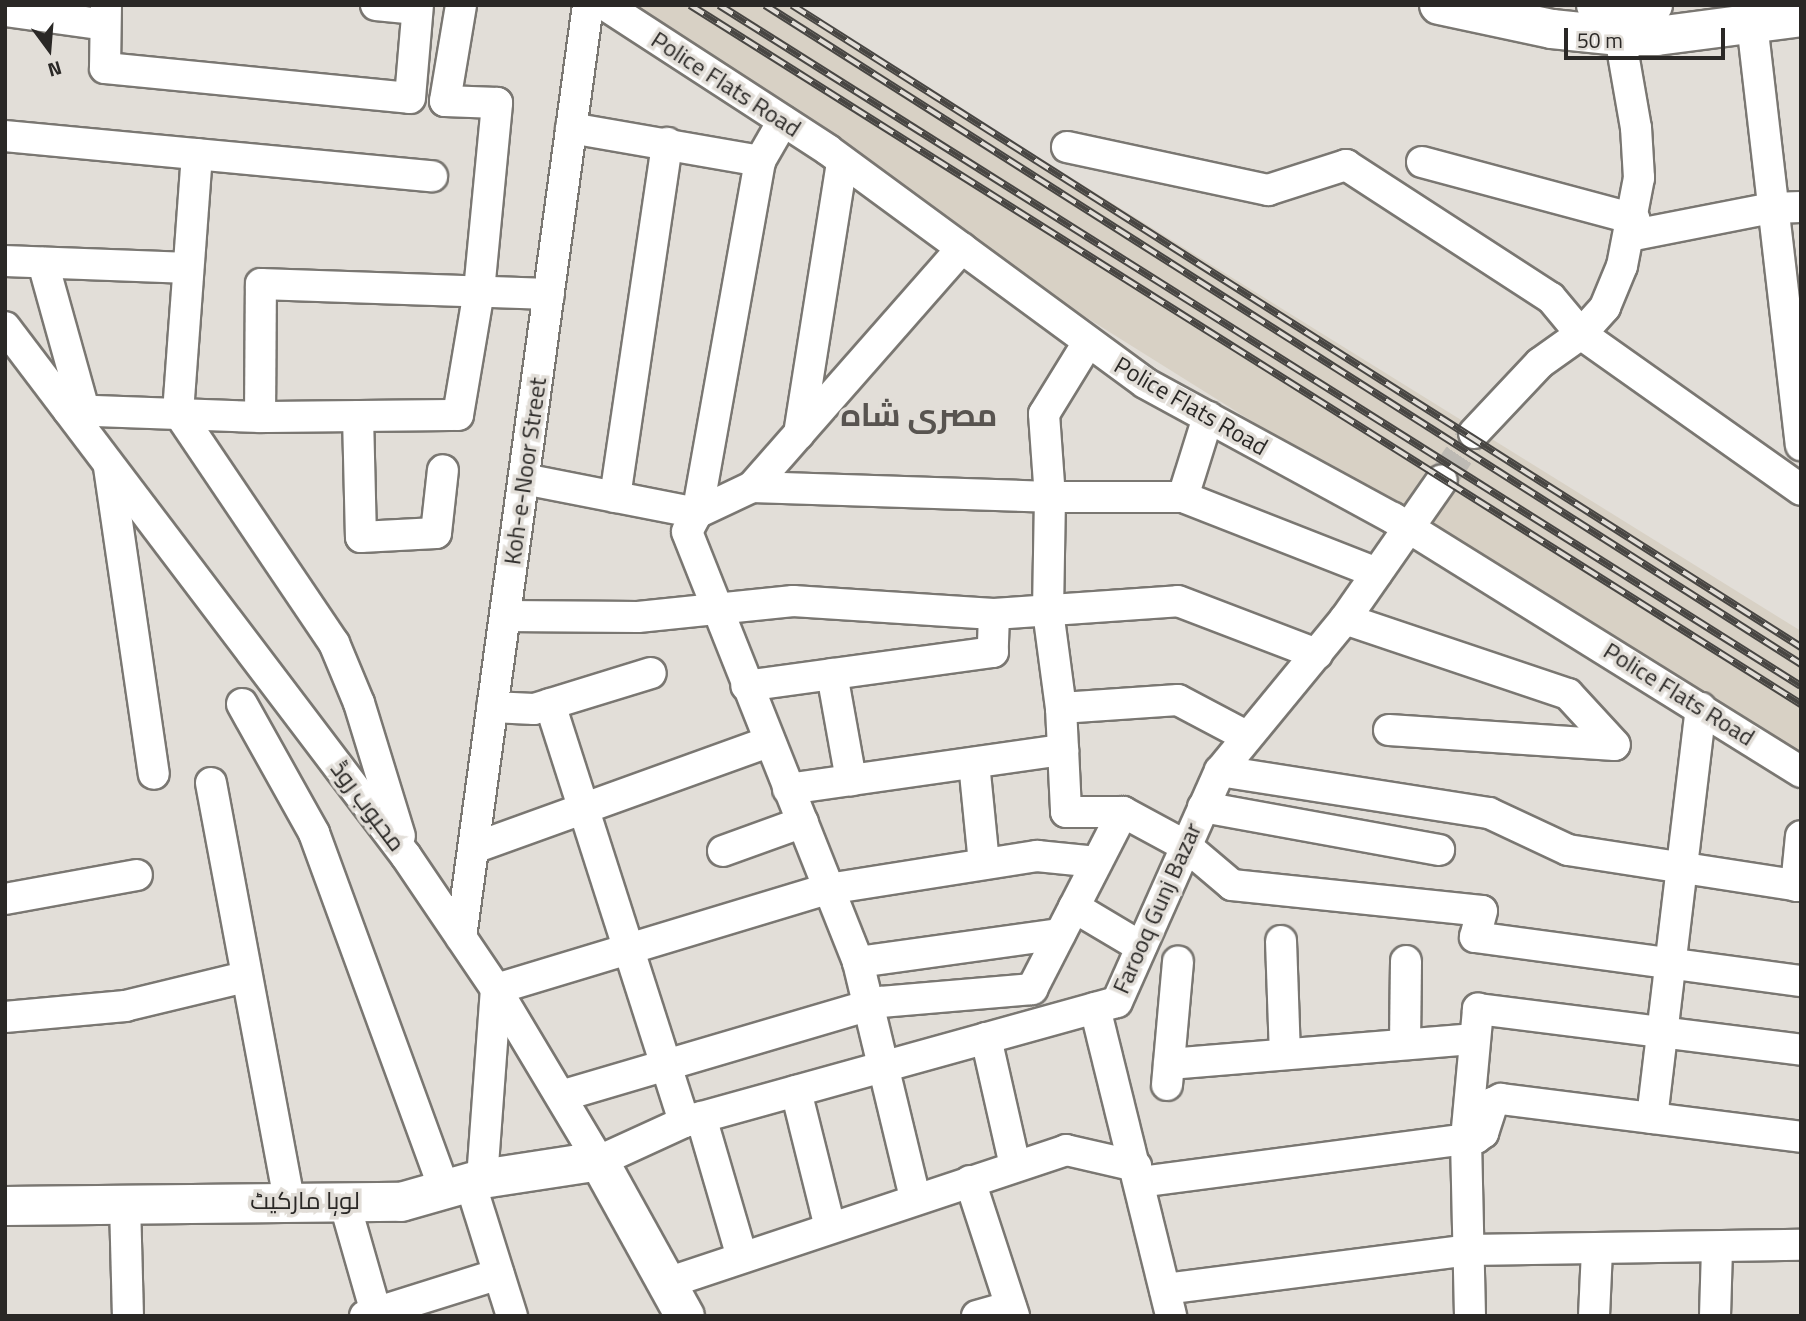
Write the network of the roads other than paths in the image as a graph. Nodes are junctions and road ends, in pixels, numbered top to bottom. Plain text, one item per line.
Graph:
1 (376, 5) edge
2 (461, 5) edge
3 (588, 5) edge
4 (605, 5) edge
5 (1439, 5) edge
6 (417, 7) edge
7 (5, 11) edge
8 (1624, 12) edge
9 (99, 14) edge
10 (1801, 17) edge
11 (1752, 23) junction
12 (783, 121) junction
13 (572, 128) junction
14 (5, 136) edge
15 (667, 143) junction
16 (1067, 147) dead end
17 (197, 154) junction
18 (760, 161) junction
19 (842, 162) junction
20 (1422, 162) dead end
21 (432, 177) dead end
22 (1786, 208) edge
23 (1631, 228) junction
24 (962, 248) junction
25 (5, 261) edge
26 (43, 262) junction
27 (188, 268) junction
28 (479, 291) junction
29 (549, 294) junction
30 (5, 327) edge
31 (1581, 334) junction
32 (1087, 344) junction
33 (76, 410) junction
34 (178, 412) junction
35 (358, 416) junction
36 (260, 417) junction
37 (1208, 417) junction
38 (1474, 433) tunnel mouth
39 (799, 434) junction
40 (1801, 445) edge
41 (109, 463) junction
42 (443, 470) dead end
43 (524, 479) junction
44 (1442, 480) tunnel mouth
45 (752, 487) junction
46 (1801, 490) edge
47 (615, 497) junction
48 (1050, 497) junction
49 (1183, 497) junction
50 (697, 513) junction
51 (1408, 527) junction
52 (1377, 573) junction
53 (716, 609) junction
54 (1048, 611) junction
55 (994, 614) junction
56 (505, 615) junction
57 (1345, 620) junction
58 (1317, 654) junction
59 (651, 673) dead end
60 (832, 674) junction
61 (746, 685) junction
62 (242, 704) dead end
63 (550, 704) junction
64 (492, 707) junction
65 (1061, 708) junction
66 (1701, 708) junction
67 (1389, 730) dead end
68 (1246, 736) junction
69 (769, 742) junction
70 (1063, 750) junction
71 (974, 763) junction
72 (1220, 771) junction
73 (1801, 772) edge
74 (154, 774) dead end
75 (851, 780) junction
76 (211, 783) dead end
77 (788, 789) junction
78 (1203, 807) junction
79 (582, 812) junction
80 (1123, 812) junction
81 (803, 822) junction
82 (1801, 836) edge
83 (1186, 846) junction
84 (474, 848) junction
85 (1439, 850) dead end
86 (723, 851) dead end
87 (406, 856) junction
88 (1097, 862) junction
89 (984, 864) junction
90 (1682, 868) junction
91 (136, 875) dead end
92 (1798, 886) edge
93 (828, 889) junction
94 (5, 899) edge
95 (1074, 907) junction
96 (1060, 934) junction
97 (461, 937) junction
98 (1281, 941) dead end
99 (1141, 947) junction
100 (630, 949) junction
101 (1178, 961) dead end
102 (1406, 961) dead end
103 (858, 962) junction
104 (1670, 963) junction
105 (245, 977) junction
106 (1801, 981) edge
107 (496, 989) junction
108 (869, 1006) junction
109 (1095, 1008) junction
110 (5, 1017) edge
111 (1662, 1031) junction
112 (986, 1038) junction
113 (1472, 1039) junction
114 (1405, 1044) junction
115 (1801, 1050) edge
116 (1285, 1054) junction
117 (667, 1065) junction
118 (883, 1065) junction
119 (796, 1091) junction
120 (561, 1096) junction
121 (1651, 1118) junction
122 (692, 1119) junction
123 (1801, 1137) edge
124 (1466, 1139) junction
125 (599, 1161) junction
126 (1015, 1166) junction
127 (1138, 1174) junction
128 (970, 1181) junction
129 (465, 1183) junction
130 (915, 1198) junction
131 (289, 1201) junction
132 (344, 1201) junction
133 (125, 1203) junction
134 (5, 1206) edge
135 (830, 1227) junction
136 (1801, 1245) edge
137 (1717, 1248) junction
138 (1597, 1249) junction
139 (1468, 1250) junction
140 (742, 1257) junction
141 (499, 1274) junction
142 (667, 1283) junction
143 (1168, 1303) edge
144 (1012, 1311) edge
145 (373, 1315) edge
146 (128, 1316) edge
147 (512, 1316) edge
148 (685, 1316) edge
149 (977, 1316) edge
150 (1470, 1316) edge
151 (1594, 1316) edge
152 (1715, 1316) edge

1 - 6 street
2 - 28 street
3 - 13 street, Koh-e-Noor Street
4 - 12 street, Police Flats Road
5 - 8 main road
6 - 9 street
7 - 9 street
8 - 11 main road
8 - 23 street
10 - 11 main road
11 - 22 street
12 - 18 street
12 - 19 street, Police Flats Road
13 - 15 street
13 - 29 street, Koh-e-Noor Street
14 - 17 street
15 - 18 street
15 - 47 street
16 - 31 street
17 - 21 street
17 - 27 street
18 - 50 street
19 - 24 street, Police Flats Road
19 - 39 street
20 - 23 street
22 - 23 street
22 - 40 street
23 - 31 street
24 - 32 street, Police Flats Road
24 - 39 street
25 - 26 street
26 - 27 street
26 - 33 street
27 - 34 street
28 - 29 street
28 - 35 street
28 - 36 street
29 - 43 street, Koh-e-Noor Street
30 - 33 street, محبوب روڈ
31 - 38 street
31 - 46 street
32 - 37 street, Police Flats Road
32 - 48 street
33 - 34 street
33 - 41 street, محبوب روڈ
34 - 36 street
34 - 87 street
35 - 36 street
35 - 42 street
37 - 49 street
37 - 51 street, Police Flats Road
39 - 45 street
41 - 74 street
41 - 87 street, محبوب روڈ
43 - 47 street
43 - 56 street, Koh-e-Noor Street
44 - 51 street, Farooq Gunj Bazar
45 - 48 street
45 - 50 street
47 - 50 street
48 - 49 street
48 - 54 street
49 - 52 street
50 - 53 street
51 - 52 street, Farooq Gunj Bazar
51 - 66 street, Police Flats Road
52 - 57 street, Farooq Gunj Bazar
53 - 55 street
53 - 56 street
53 - 61 street
54 - 55 street
54 - 58 street
54 - 65 street
55 - 60 street
56 - 64 street, Koh-e-Noor Street
57 - 58 street, Farooq Gunj Bazar
57 - 67 street
58 - 68 street, Farooq Gunj Bazar
59 - 63 street
60 - 61 street
60 - 75 street
61 - 69 street
62 - 129 street
63 - 64 street
63 - 79 street
64 - 84 street, Koh-e-Noor Street
65 - 68 street
65 - 70 street
66 - 73 street, Police Flats Road
66 - 90 street
68 - 72 street, Farooq Gunj Bazar
69 - 77 street
69 - 79 street
70 - 71 street
70 - 80 street
71 - 75 street
71 - 89 street
72 - 78 street, Farooq Gunj Bazar
72 - 90 street
75 - 77 street
76 - 105 street
77 - 81 street
78 - 83 street, Farooq Gunj Bazar
78 - 85 street
79 - 84 street
79 - 100 street
80 - 83 street
80 - 88 street
81 - 86 street
81 - 93 street
82 - 92 street
83 - 99 street, Farooq Gunj Bazar
83 - 104 street
84 - 97 street, Koh-e-Noor Street
87 - 97 street, محبوب روڈ
88 - 89 street
88 - 95 street
89 - 93 street
90 - 92 street
90 - 104 street
91 - 94 street
93 - 100 street
93 - 103 street
95 - 96 street
95 - 99 street
96 - 103 street
96 - 108 street
97 - 107 street, محبوب روڈ
98 - 116 street
99 - 109 street, Farooq Gunj Bazar
100 - 107 street
100 - 117 street
101 - 116 street
102 - 114 street
103 - 108 street
104 - 106 street
104 - 111 street
105 - 110 street
105 - 131 street
107 - 120 street, محبوب روڈ
107 - 129 street
108 - 117 street
108 - 118 street
109 - 112 street, Farooq Gunj Bazar
109 - 127 street
111 - 113 street
111 - 115 street
111 - 121 street
112 - 118 street, Farooq Gunj Bazar
112 - 126 street
113 - 114 street
113 - 124 street
114 - 116 street
117 - 120 street
117 - 122 street
118 - 119 street, Farooq Gunj Bazar
118 - 130 street
119 - 122 street, Farooq Gunj Bazar
119 - 135 street
120 - 125 street, محبوب روڈ
121 - 123 street
121 - 124 street
122 - 125 street, Farooq Gunj Bazar
122 - 140 street
124 - 127 street
124 - 139 street
125 - 129 main road, لوہا مارکیٹ
125 - 142 main road, محبوب روڈ
126 - 127 street
126 - 128 street
127 - 143 street
128 - 130 street
128 - 144 street
129 - 132 main road, لوہا مارکیٹ
129 - 141 street
130 - 135 street
131 - 132 main road, لوہا مارکیٹ
131 - 133 main road, لوہا مارکیٹ
132 - 145 street
133 - 134 main road, لوہا مارکیٹ
133 - 146 street
135 - 140 street
136 - 137 street
137 - 138 street
137 - 152 street
138 - 139 street
138 - 151 street
139 - 143 street
139 - 150 street
140 - 142 street
141 - 145 street
141 - 147 street
142 - 148 main road, محبوب روڈ
144 - 149 street

